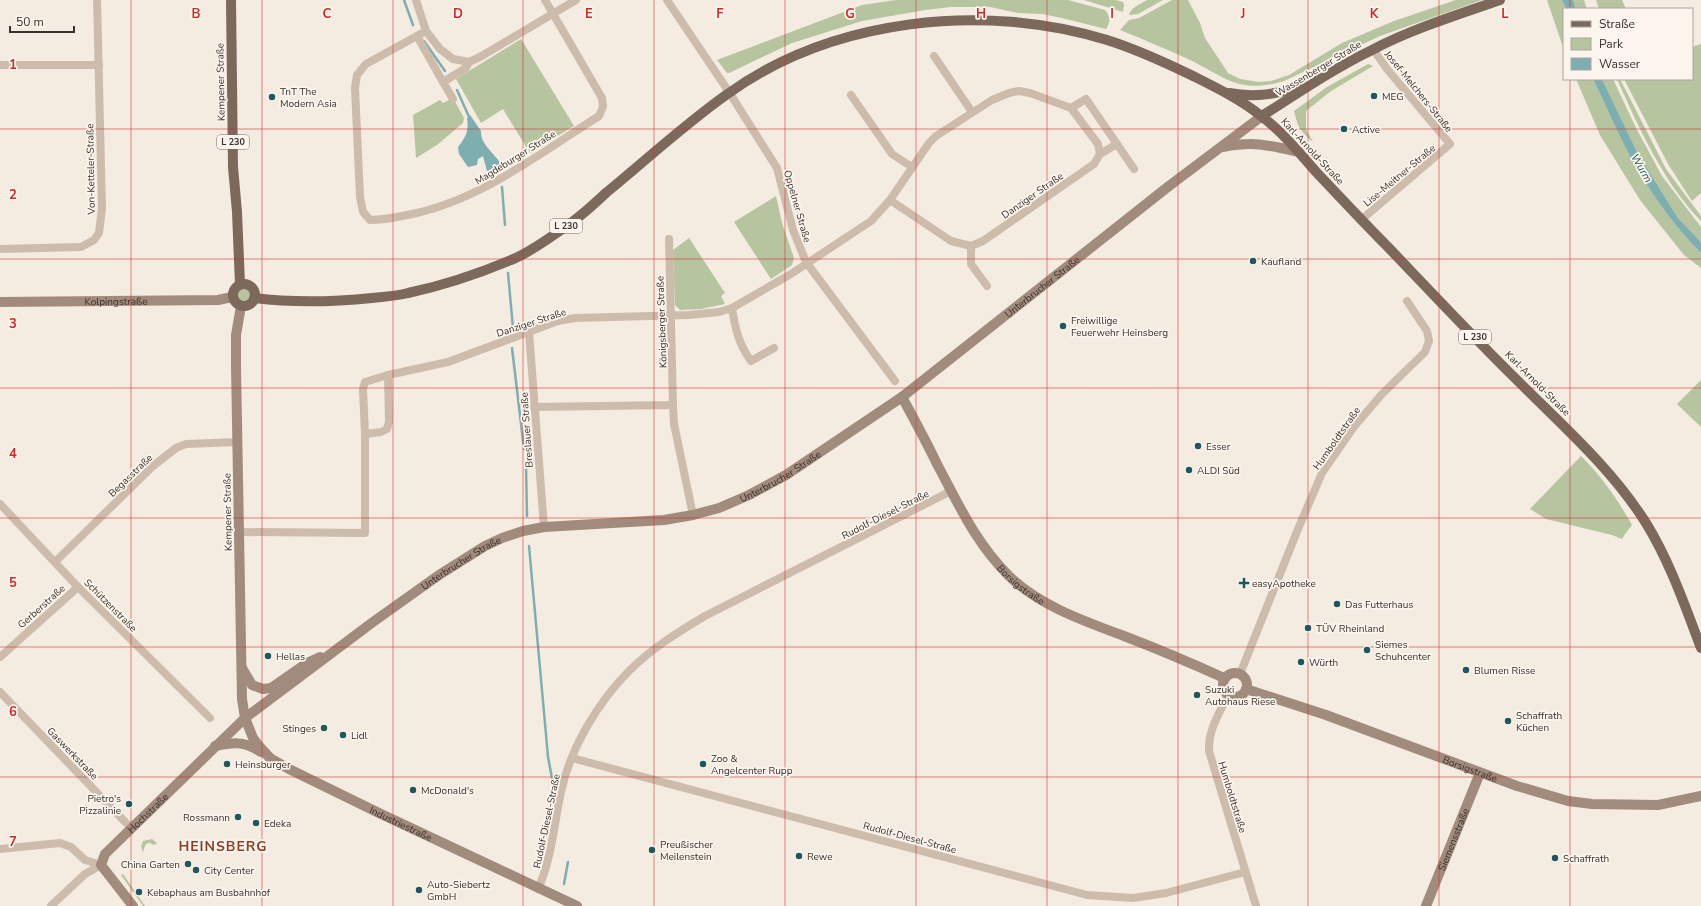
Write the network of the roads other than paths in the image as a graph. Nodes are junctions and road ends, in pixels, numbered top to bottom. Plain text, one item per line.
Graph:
1 (97, 0) edge
2 (230, 0) edge
3 (416, 0) edge
4 (545, 0) edge
5 (576, 0) edge
6 (667, 0) edge
7 (1500, 0) edge
8 (553, 14) junction
9 (426, 31) junction
10 (417, 36) junction
11 (1373, 49) junction
12 (934, 56) dead end
13 (469, 62) junction
14 (0, 65) edge
15 (99, 65) junction
16 (443, 82) junction
17 (1311, 84) junction
18 (1220, 90) junction
19 (729, 92) junction
20 (851, 96) dead end
21 (453, 99) dead end
22 (1071, 108) junction
23 (972, 112) junction
24 (1262, 116) junction
25 (1117, 144) junction
26 (1450, 144) joint
27 (1219, 148) junction
28 (1299, 152) junction
29 (1100, 154) junction
30 (912, 167) junction
31 (1134, 169) dead end
32 (890, 200) junction
33 (1361, 220) junction
34 (668, 239) dead end
35 (971, 246) junction
36 (0, 249) edge
37 (806, 262) junction
38 (240, 284) junction
39 (987, 286) dead end
40 (232, 297) junction
41 (254, 298) junction
42 (1407, 301) dead end
43 (0, 302) edge
44 (241, 306) junction
45 (732, 308) junction
46 (671, 315) junction
47 (528, 332) junction
48 (774, 348) dead end
49 (388, 375) junction
50 (895, 380) dead end
51 (902, 397) junction
52 (673, 405) junction
53 (534, 407) junction
54 (365, 434) junction
55 (238, 442) junction
56 (951, 491) junction
57 (0, 504) edge
58 (693, 515) junction
59 (544, 527) junction
60 (239, 532) junction
61 (55, 562) junction
62 (78, 586) junction
63 (1701, 648) edge
64 (336, 649) junction
65 (0, 656) edge
66 (242, 666) junction
67 (1240, 674) junction
68 (1224, 678) junction
69 (1246, 689) junction
70 (0, 692) edge
71 (1228, 695) junction
72 (210, 718) dead end
73 (245, 718) junction
74 (215, 746) junction
75 (270, 758) junction
76 (572, 758) junction
77 (1480, 773) junction
78 (1701, 796) edge
79 (128, 824) junction
80 (0, 849) edge
81 (101, 865) junction
82 (1245, 872) junction
83 (538, 889) junction
84 (559, 902) edge
85 (51, 906) edge
86 (133, 906) edge
87 (576, 906) edge
88 (1256, 906) edge
89 (1426, 906) edge

1 - 15 street, Von-Ketteler-Straße
2 - 38 main road, Kempener Straße / L 230
3 - 9 street
4 - 8 street, Magdeburger Straße
5 - 8 street
6 - 19 street, Oppelner Straße
7 - 11 main road, Wassenberger Straße
8 - 10 street, Magdeburger Straße
8 - 13 street
9 - 10 street, Magdeburger Straße
9 - 13 street
10 - 16 street
11 - 17 main road, Wassenberger Straße
11 - 26 street, Josef-Melchers-Straße
12 - 23 street
13 - 16 street
14 - 15 street
15 - 36 street, Von-Ketteler-Straße
16 - 21 street
17 - 18 main road
17 - 24 main road, Wassenberger Straße
18 - 19 main road, L 230
18 - 24 main road, L 230
19 - 37 street, Oppelner Straße
19 - 41 main road, L 230
20 - 30 street
22 - 23 street, Danziger Straße
22 - 25 street
22 - 29 street
23 - 30 street, Danziger Straße
24 - 27 street, Unterbrucher Straße
24 - 28 main road, Karl-Arnold-Straße / L 230
25 - 29 street, Danziger Straße
25 - 31 street
26 - 33 street, Lise-Meitner-Straße
27 - 28 street
27 - 51 street, Unterbrucher Straße
28 - 33 main road, Karl-Arnold-Straße / L 230
29 - 35 street, Danziger Straße
30 - 32 street, Danziger Straße
32 - 35 street
32 - 37 street, Danziger Straße
33 - 63 main road, Karl-Arnold-Straße / L 230
34 - 46 street, Königsberger Straße
35 - 39 street
37 - 45 street, Danziger Straße
37 - 50 street, Oppelner Straße
38 - 40 main road
38 - 41 main road
40 - 43 street, Kolpingstraße
40 - 44 main road
41 - 44 main road
42 - 67 street, Humboldtstraße
44 - 55 street, Kempener Straße
45 - 46 street, Danziger Straße
45 - 48 street
46 - 47 street, Danziger Straße
46 - 52 street, Königsberger Straße
47 - 49 street, Danziger Straße
47 - 53 street, Breslauer Straße
49 - 54 street, Danziger Straße
49 - 54 street
51 - 56 street, Borsigstraße
51 - 58 street, Unterbrucher Straße
52 - 53 street
52 - 58 street, Königsberger Straße
53 - 59 street, Breslauer Straße
54 - 60 street, Danziger Straße
55 - 60 street, Kempener Straße
55 - 61 street, Begasstraße
56 - 68 street, Borsigstraße
56 - 76 street, Rudolf-Diesel-Straße
57 - 61 street, Schützenstraße
58 - 59 street, Unterbrucher Straße
59 - 64 street, Unterbrucher Straße
60 - 66 street, Kempener Straße
61 - 62 street, Schützenstraße
62 - 65 street, Gerberstraße
62 - 72 street, Schützenstraße
64 - 66 street
64 - 73 street, Unterbrucher Straße
66 - 73 street, Kempener Straße
67 - 68 street
67 - 69 street
68 - 71 street
69 - 71 street
69 - 77 street, Borsigstraße
70 - 79 street, Gaswerkstraße
71 - 82 street, Humboldtstraße
73 - 74 street, Hochstraße
73 - 75 street, Industriestraße
74 - 75 street
74 - 79 street, Hochstraße
75 - 83 street, Industriestraße
76 - 82 street, Rudolf-Diesel-Straße
76 - 83 street, Rudolf-Diesel-Straße
77 - 78 street, Borsigstraße
77 - 89 street, Siemensstraße
79 - 81 street, Hochstraße
80 - 81 street
81 - 85 street, Hochstraße
81 - 86 street
82 - 88 street, Humboldtstraße
83 - 84 street, Industriestraße
84 - 87 street, Industriestraße

